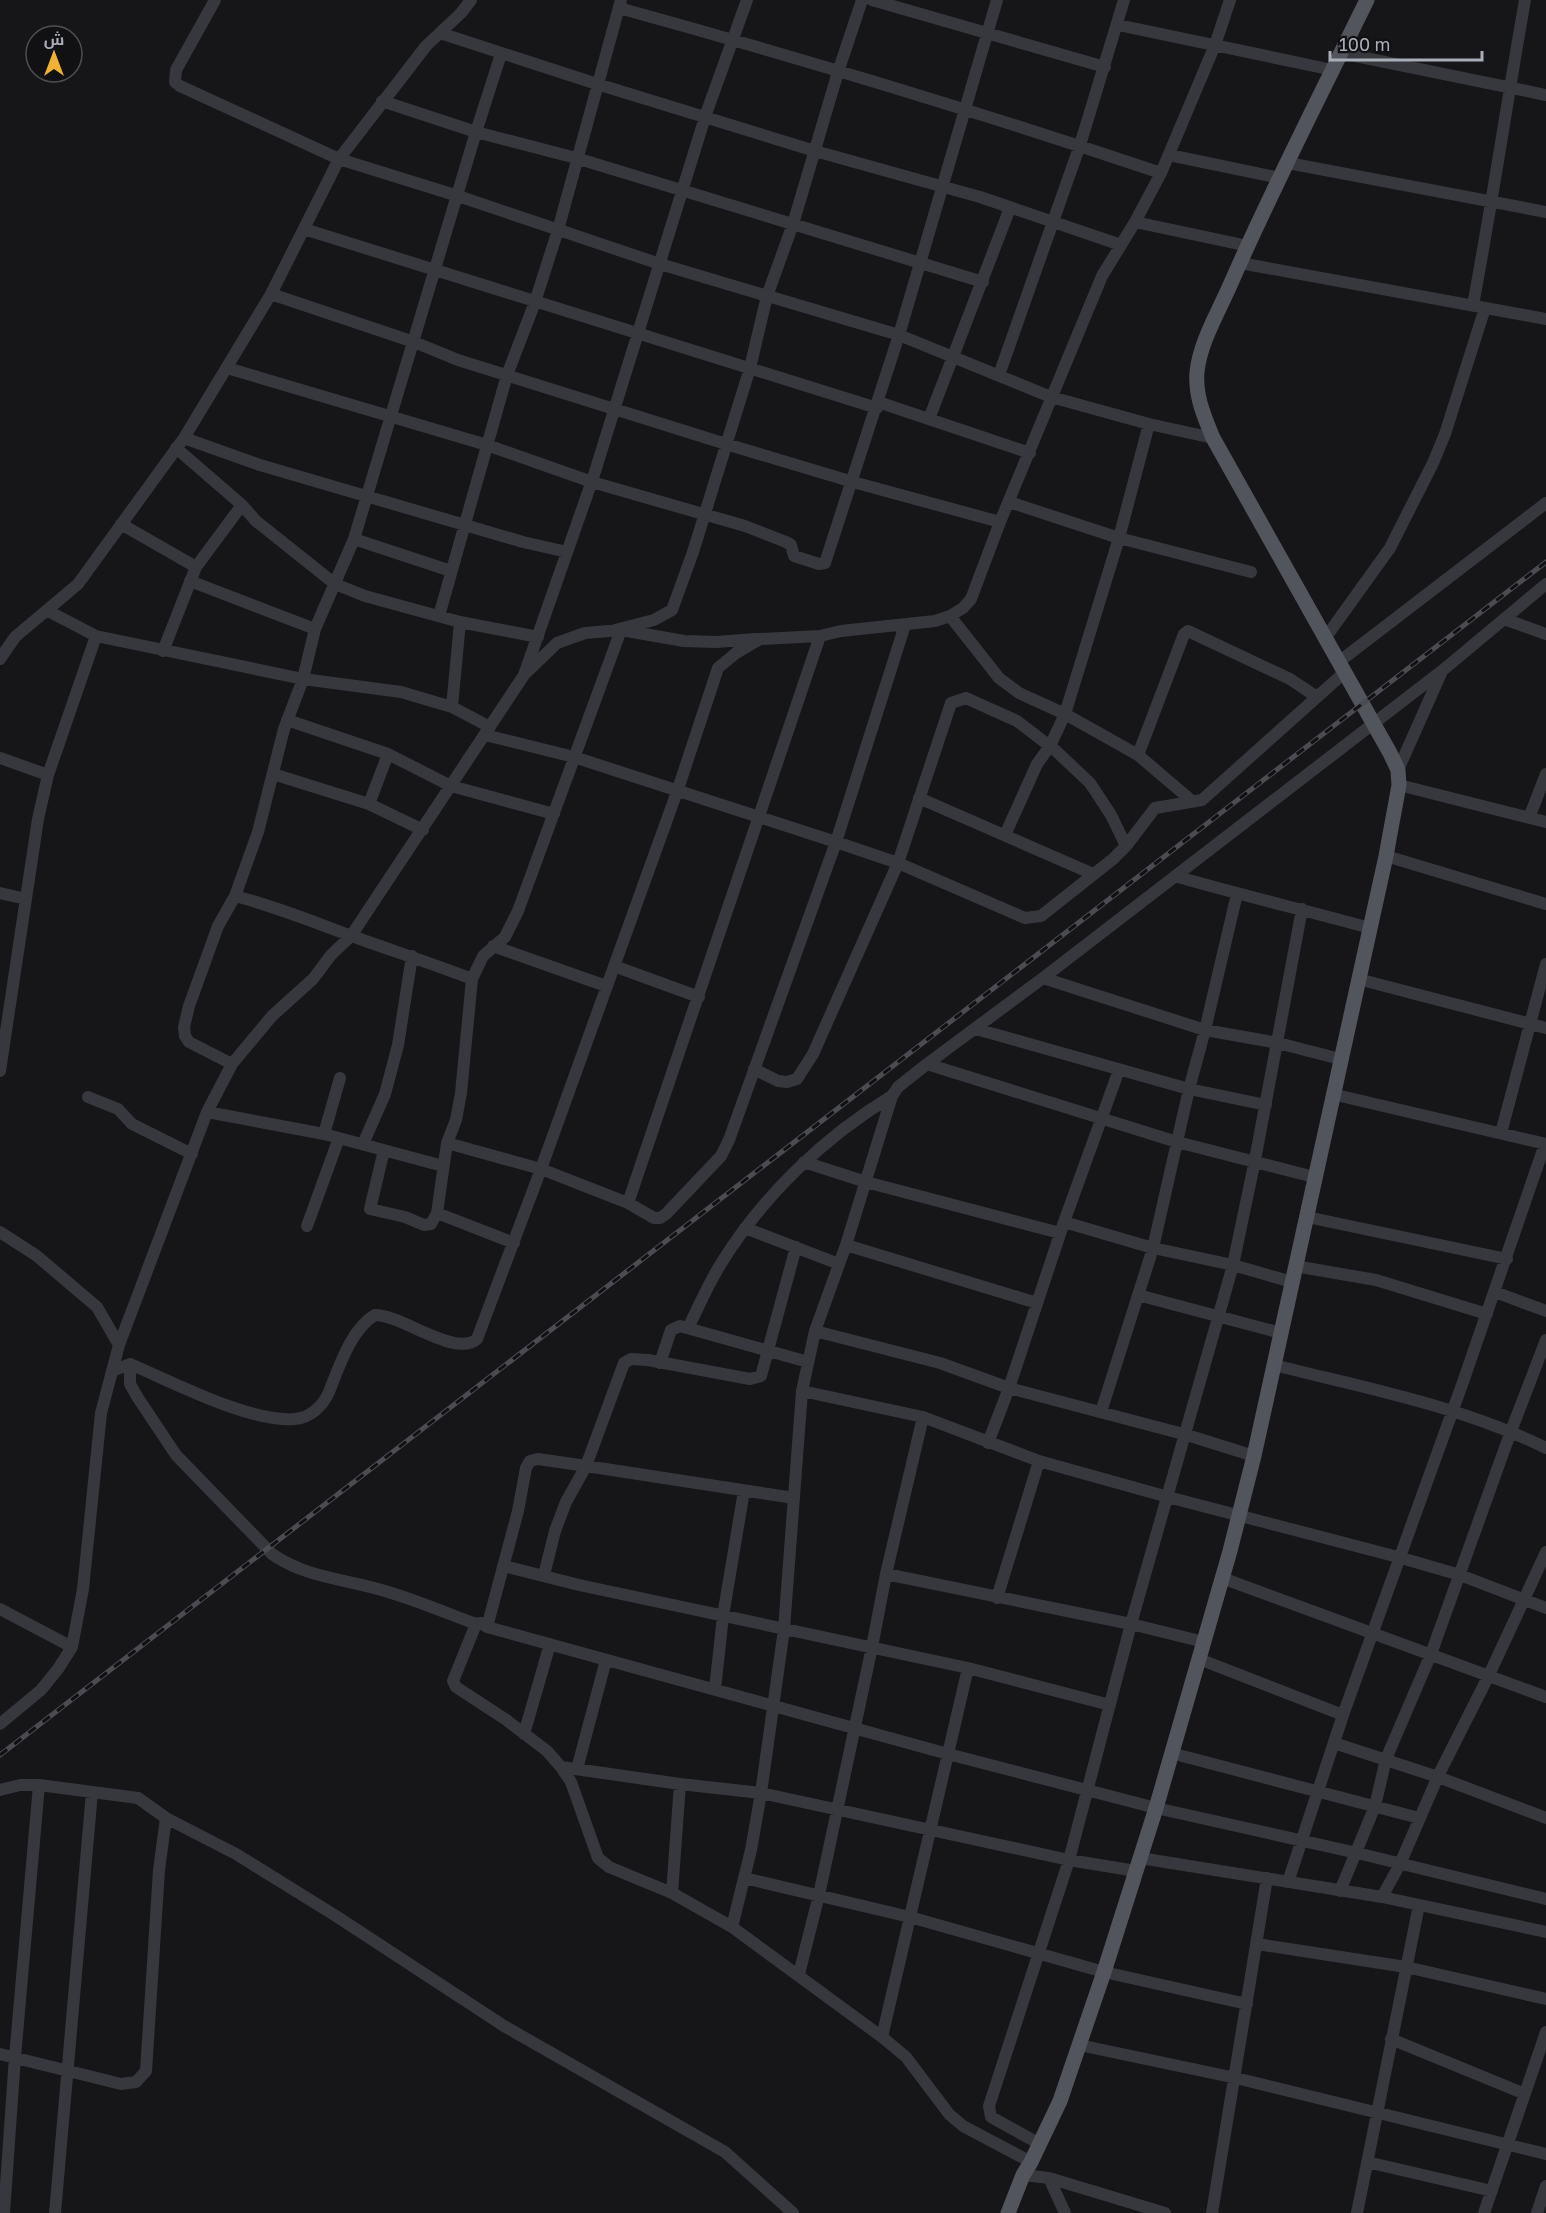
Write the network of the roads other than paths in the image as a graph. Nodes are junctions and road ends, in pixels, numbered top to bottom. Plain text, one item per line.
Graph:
1 (215, 0) edge
2 (471, 0) edge
3 (747, 0) edge
4 (862, 0) edge
5 (872, 0) edge
6 (997, 0) edge
7 (1124, 0) edge
8 (1230, 0) edge
9 (1367, 0) edge
10 (1525, 0) edge
11 (620, 4) edge
12 (1118, 25) junction
13 (987, 32) junction
14 (440, 33) junction
15 (733, 39) junction
16 (1215, 45) junction
17 (501, 54) junction
18 (1341, 54) junction
19 (1106, 67) junction
20 (1333, 70) junction
21 (838, 72) junction
22 (597, 84) junction
23 (1509, 87) junction
24 (1546, 95) edge
25 (382, 101) junction
26 (966, 110) junction
27 (705, 116) junction
28 (476, 132) junction
29 (1080, 145) junction
30 (815, 151) junction
31 (1169, 155) junction
32 (576, 158) junction
33 (339, 159) junction
34 (1288, 163) junction
35 (1161, 173) junction
36 (1280, 178) junction
37 (942, 187) junction
38 (683, 190) junction
39 (458, 196) junction
40 (1492, 203) junction
41 (1010, 208) junction
42 (1546, 213) edge
43 (1136, 222) junction
44 (1053, 223) junction
45 (793, 224) junction
46 (303, 229) junction
47 (558, 230) junction
48 (1121, 245) junction
49 (1248, 246) junction
50 (921, 262) junction
51 (1240, 263) junction
52 (660, 264) junction
53 (435, 272) junction
54 (983, 282) junction
55 (271, 294) junction
56 (767, 296) junction
57 (535, 302) junction
58 (1479, 307) junction
59 (1546, 319) edge
60 (638, 334) junction
61 (899, 335) junction
62 (414, 342) junction
63 (953, 356) junction
64 (227, 368) junction
65 (750, 368) junction
66 (507, 375) junction
67 (999, 375) junction
68 (1051, 397) junction
69 (877, 405) junction
70 (615, 408) junction
71 (390, 417) junction
72 (929, 419) junction
73 (1149, 424) junction
74 (1213, 438) junction
75 (180, 443) junction
76 (726, 444) junction
77 (487, 445) junction
78 (1030, 453) junction
79 (592, 482) junction
80 (853, 482) junction
81 (368, 495) junction
82 (1009, 501) junction
83 (1546, 503) edge
84 (242, 505) junction
85 (704, 515) junction
86 (1000, 522) junction
87 (121, 524) junction
88 (465, 524) junction
89 (1119, 538) junction
90 (354, 539) junction
91 (567, 552) junction
92 (196, 567) junction
93 (451, 571) junction
94 (1251, 573) dead end
95 (190, 580) junction
96 (335, 584) junction
97 (1546, 584) edge
98 (48, 611) junction
99 (439, 616) junction
100 (950, 616) junction
101 (1504, 619) junction
102 (460, 622) junction
103 (905, 625) junction
104 (315, 629) junction
105 (618, 630) junction
106 (1546, 634) edge
107 (96, 636) junction
108 (820, 636) junction
109 (538, 637) junction
110 (1326, 637) junction
111 (760, 639) junction
112 (163, 651) junction
113 (0, 659) edge
114 (1342, 667) junction
115 (1443, 670) junction
116 (524, 675) junction
117 (303, 679) junction
118 (1317, 697) junction
119 (452, 707) junction
120 (1065, 714) junction
121 (288, 720) junction
122 (1374, 722) junction
123 (487, 731) junction
124 (1050, 746) junction
125 (388, 754) junction
126 (1138, 755) junction
127 (574, 757) junction
128 (0, 758) edge
129 (273, 774) junction
130 (1546, 774) edge
131 (48, 775) junction
132 (1399, 777) junction
133 (451, 786) junction
134 (678, 789) junction
135 (919, 798) junction
136 (1191, 801) junction
137 (369, 804) junction
138 (554, 814) junction
139 (760, 817) junction
140 (1528, 818) junction
141 (1546, 822) edge
142 (423, 830) junction
143 (1005, 835) junction
144 (836, 842) junction
145 (1125, 846) junction
146 (1386, 856) junction
147 (898, 863) junction
148 (1094, 873) junction
149 (1175, 876) junction
150 (0, 893) edge
151 (1236, 894) junction
152 (235, 896) junction
153 (26, 898) junction
154 (1546, 904) edge
155 (1302, 909) junction
156 (1370, 928) junction
157 (351, 936) junction
158 (493, 946) junction
159 (412, 956) junction
160 (1546, 964) edge
161 (614, 966) junction
162 (1043, 978) junction
163 (472, 979) junction
164 (1358, 979) junction
165 (606, 986) junction
166 (699, 997) junction
167 (1529, 1024) junction
168 (1546, 1028) edge
169 (976, 1029) junction
170 (1205, 1030) junction
171 (1278, 1043) junction
172 (1340, 1059) junction
173 (232, 1064) junction
174 (927, 1064) junction
175 (753, 1069) junction
176 (1119, 1070) junction
177 (0, 1071) edge
178 (340, 1078) dead end
179 (1189, 1089) junction
180 (1332, 1094) junction
181 (892, 1096) junction
182 (88, 1097) dead end
183 (1266, 1105) junction
184 (207, 1112) junction
185 (1102, 1118) junction
186 (1501, 1133) junction
187 (324, 1134) junction
188 (339, 1138) junction
189 (1177, 1142) junction
190 (447, 1143) junction
191 (363, 1144) junction
192 (1545, 1144) edge
193 (384, 1150) junction
194 (192, 1154) junction
195 (1256, 1160) junction
196 (804, 1162) junction
197 (443, 1166) junction
198 (541, 1169) junction
199 (1314, 1177) junction
200 (866, 1182) junction
201 (628, 1203) junction
202 (437, 1213) junction
203 (1307, 1217) junction
204 (307, 1226) dead end
205 (1062, 1227) junction
206 (745, 1228) junction
207 (0, 1232) edge
208 (514, 1242) junction
209 (846, 1245) junction
210 (796, 1247) junction
211 (1153, 1248) junction
212 (1507, 1259) junction
213 (839, 1264) junction
214 (1233, 1265) junction
215 (1295, 1266) junction
216 (1292, 1282) junction
217 (1495, 1292) junction
218 (1138, 1295) junction
219 (1037, 1303) junction
220 (1546, 1311) edge
221 (1487, 1314) junction
222 (1220, 1316) junction
223 (688, 1328) junction
224 (815, 1331) junction
225 (1281, 1333) junction
226 (1546, 1340) edge
227 (119, 1345) junction
228 (768, 1349) junction
229 (808, 1362) junction
230 (660, 1363) junction
231 (130, 1364) junction
232 (1274, 1365) junction
233 (112, 1371) junction
234 (1009, 1388) junction
235 (802, 1390) junction
236 (1451, 1411) junction
237 (1101, 1412) junction
238 (923, 1417) junction
239 (1511, 1431) junction
240 (1187, 1435) junction
241 (988, 1443) junction
242 (1546, 1448) edge
243 (1254, 1456) junction
244 (1039, 1461) junction
245 (586, 1466) junction
246 (744, 1491) junction
247 (1168, 1497) junction
248 (794, 1498) junction
249 (1239, 1516) junction
250 (1546, 1552) edge
251 (1398, 1557) junction
252 (504, 1566) junction
253 (885, 1574) junction
254 (544, 1575) junction
255 (1460, 1575) junction
256 (1222, 1578) junction
257 (997, 1598) junction
258 (1523, 1601) junction
259 (1546, 1608) edge
260 (0, 1609) edge
261 (723, 1616) junction
262 (1131, 1624) junction
263 (482, 1626) junction
264 (784, 1629) junction
265 (1373, 1632) junction
266 (1204, 1642) junction
267 (550, 1644) junction
268 (72, 1647) junction
269 (872, 1647) junction
270 (1431, 1654) junction
271 (1199, 1659) junction
272 (606, 1660) junction
273 (968, 1668) junction
274 (1489, 1675) junction
275 (715, 1689) junction
276 (1546, 1697) edge
277 (773, 1704) junction
278 (1110, 1705) junction
279 (1343, 1715) junction
280 (0, 1724) edge
281 (855, 1727) junction
282 (524, 1734) junction
283 (1334, 1743) junction
284 (1171, 1753) junction
285 (948, 1754) junction
286 (1386, 1759) junction
287 (561, 1767) junction
288 (577, 1769) junction
289 (1438, 1777) junction
290 (680, 1784) junction
291 (39, 1785) junction
292 (1088, 1789) junction
293 (0, 1790) edge
294 (1319, 1790) junction
295 (92, 1792) junction
296 (761, 1793) junction
297 (1375, 1806) junction
298 (1156, 1808) junction
299 (838, 1809) junction
300 (166, 1818) junction
301 (1419, 1818) junction
302 (1546, 1818) edge
303 (930, 1828) junction
304 (1303, 1841) junction
305 (1357, 1853) junction
306 (1069, 1860) junction
307 (1138, 1864) junction
308 (1400, 1864) junction
309 (744, 1878) junction
310 (1267, 1878) junction
311 (1288, 1882) junction
312 (1340, 1892) junction
313 (672, 1893) junction
314 (819, 1895) junction
315 (1382, 1897) junction
316 (1546, 1899) edge
317 (1419, 1905) junction
318 (910, 1917) junction
319 (732, 1927) junction
320 (1546, 1932) edge
321 (1257, 1944) junction
322 (1039, 1953) junction
323 (1406, 1967) junction
324 (1104, 1972) junction
325 (799, 1974) junction
326 (1546, 1999) edge
327 (1247, 2004) junction
328 (1546, 2032) edge
329 (882, 2037) junction
330 (1391, 2039) junction
331 (1079, 2045) junction
332 (0, 2054) edge
333 (15, 2057) junction
334 (67, 2071) junction
335 (1236, 2078) junction
336 (1525, 2094) junction
337 (1377, 2111) junction
338 (1040, 2144) junction
339 (1509, 2144) junction
340 (1546, 2154) edge
341 (1367, 2162) junction
342 (1027, 2169) junction
343 (1049, 2178) junction
344 (1546, 2186) edge
345 (1492, 2191) junction
346 (4, 2213) edge
347 (55, 2213) edge
348 (793, 2213) edge
349 (1008, 2213) edge
350 (1065, 2213) edge
351 (1165, 2213) edge
352 (1212, 2213) edge
353 (1357, 2213) edge
354 (1484, 2213) edge
355 (1537, 2213) edge

1 - 33 street
2 - 14 street
3 - 15 street
4 - 21 street
5 - 13 street
6 - 13 street
7 - 12 street
8 - 16 street
9 - 18 main road
10 - 23 street
11 - 15 street
11 - 22 street
12 - 16 street
12 - 19 street
13 - 19 street
13 - 26 street
14 - 17 street
14 - 25 street
15 - 21 street
15 - 27 street
16 - 20 street
16 - 31 street
17 - 22 street
17 - 28 street
18 - 20 main road
18 - 23 street
19 - 29 street
20 - 34 main road
21 - 26 street
21 - 30 street
22 - 27 street
22 - 32 street
23 - 24 street
23 - 40 street
25 - 28 street
25 - 33 street
26 - 29 street
26 - 37 street
27 - 30 street
27 - 38 street
28 - 32 street
28 - 39 street
29 - 35 street
29 - 44 street
30 - 37 street
30 - 45 street
31 - 35 street
31 - 36 street
32 - 38 street
32 - 47 street
33 - 39 street
33 - 46 street
34 - 36 main road
34 - 40 street
35 - 43 street
36 - 49 main road
37 - 41 street
37 - 50 street
38 - 45 street
38 - 52 street
39 - 47 street
39 - 53 street
40 - 42 street
40 - 58 street
41 - 44 street
41 - 54 street
43 - 48 street
43 - 49 street
44 - 48 street
44 - 67 street
45 - 50 street
45 - 56 street
46 - 53 street
46 - 55 street
47 - 52 street
47 - 57 street
48 - 68 street
49 - 51 main road
50 - 54 street
50 - 61 street
51 - 58 street
51 - 74 main road
52 - 56 street
52 - 60 street
53 - 57 street
53 - 62 street
54 - 63 street
55 - 62 street
55 - 64 street
56 - 61 street
56 - 65 street
57 - 60 street
57 - 66 street
58 - 59 street
58 - 110 street
60 - 65 street
60 - 70 street
61 - 63 street
61 - 69 street
62 - 66 street
62 - 71 street
63 - 67 street
63 - 72 street
64 - 71 street
64 - 75 street
65 - 69 street
65 - 76 street
66 - 70 street
66 - 77 street
67 - 68 street
68 - 73 street
68 - 78 street
69 - 72 street
69 - 80 street
70 - 76 street
70 - 79 street
71 - 77 street
71 - 81 street
72 - 78 street
73 - 74 street
73 - 89 street
74 - 110 main road
75 - 81 street
75 - 84 street
75 - 87 street
76 - 80 street
76 - 85 street
77 - 79 street
77 - 88 street
78 - 82 street
79 - 85 street
79 - 91 street
80 - 85 street
80 - 86 street
81 - 88 street
81 - 90 street
82 - 86 street
82 - 89 street
83 - 114 street
84 - 92 street
84 - 96 street
85 - 105 street
86 - 100 street
87 - 92 street
87 - 98 street
88 - 91 street
88 - 93 street
89 - 94 street
89 - 120 street
90 - 93 street
90 - 96 street
91 - 109 street
92 - 95 street
93 - 99 street
95 - 104 street
95 - 112 street
96 - 99 street
96 - 104 street
97 - 101 street
98 - 107 street
98 - 113 street
99 - 102 street
100 - 103 street
100 - 120 street
101 - 106 street
101 - 115 street
102 - 109 street
102 - 119 street
103 - 108 street
103 - 144 street
104 - 117 street
105 - 111 street
105 - 116 street
105 - 127 street
107 - 112 street
107 - 131 street
108 - 111 street
108 - 139 street
109 - 116 street
110 - 114 main road
111 - 134 street
112 - 117 street
114 - 118 street
114 - 122 main road
115 - 122 street
115 - 132 street
116 - 123 street
117 - 119 street
117 - 121 street
118 - 126 street
118 - 136 street
119 - 123 street
120 - 124 street
120 - 126 street
121 - 125 street
121 - 129 street
122 - 132 main road
122 - 149 street
123 - 127 street
123 - 133 street
124 - 135 street
124 - 143 street
124 - 145 street
125 - 133 street
125 - 137 street
126 - 136 street
127 - 134 street
127 - 138 street
128 - 131 street
129 - 137 street
129 - 152 street
130 - 140 street
131 - 153 street
132 - 140 street
132 - 146 main road
133 - 138 street
133 - 142 street
134 - 139 street
134 - 161 street
135 - 143 street
135 - 147 street
136 - 145 street
137 - 142 street
138 - 158 street
139 - 144 street
139 - 166 street
140 - 141 street
142 - 157 street
143 - 148 street
144 - 147 street
144 - 175 street
145 - 148 street
146 - 154 street
146 - 156 main road
147 - 148 street
147 - 175 street
149 - 151 street
149 - 162 street
150 - 153 street
151 - 155 street
151 - 170 street
152 - 157 street
152 - 173 street
153 - 177 street
155 - 156 street
155 - 171 street
156 - 164 main road
157 - 159 street
157 - 173 street
158 - 163 street
158 - 165 street
159 - 163 street
159 - 191 street
160 - 167 street
161 - 165 street
161 - 166 street
162 - 169 street
162 - 170 street
163 - 190 street
164 - 167 street
164 - 172 main road
165 - 198 street
166 - 201 street
167 - 168 street
167 - 186 street
169 - 174 street
169 - 176 street
170 - 171 street
170 - 179 street
171 - 172 street
171 - 183 street
172 - 180 main road
173 - 184 street
174 - 181 street
174 - 185 street
175 - 201 street
176 - 179 street
176 - 185 street
178 - 187 street
179 - 183 street
179 - 189 street
180 - 186 street
180 - 199 main road
181 - 196 street
181 - 200 street
182 - 194 street
183 - 195 street
184 - 187 street
184 - 194 street
185 - 189 street
185 - 205 street
186 - 192 street
187 - 188 street
188 - 191 street
188 - 204 street
189 - 195 street
189 - 211 street
190 - 197 street
190 - 198 street
191 - 193 street
192 - 212 street
193 - 197 street
193 - 202 street
194 - 227 street
195 - 199 street
195 - 214 street
196 - 200 street
196 - 206 street
197 - 202 street
198 - 201 street
198 - 208 street
199 - 203 main road
200 - 205 street
200 - 209 street
202 - 208 street
203 - 212 street
203 - 215 main road
205 - 211 street
205 - 219 street
206 - 210 street
206 - 223 street
207 - 227 street
208 - 231 street
209 - 213 street
209 - 219 street
210 - 213 street
210 - 228 street
211 - 214 street
211 - 218 street
212 - 217 street
213 - 224 street
214 - 216 street
214 - 222 street
215 - 216 main road
215 - 221 street
216 - 225 main road
217 - 220 street
217 - 221 street
218 - 222 street
218 - 237 street
219 - 234 street
221 - 236 street
222 - 225 street
222 - 240 street
223 - 228 street
223 - 230 street
224 - 229 street
224 - 234 street
225 - 232 main road
226 - 239 street
227 - 233 street
228 - 229 street
228 - 230 street
229 - 235 street
230 - 245 street
231 - 233 street
231 - 263 street
232 - 236 street
232 - 243 main road
233 - 268 street
234 - 237 street
234 - 241 street
235 - 238 street
235 - 248 street
236 - 239 street
236 - 251 street
237 - 240 street
238 - 241 street
238 - 253 street
239 - 242 street
239 - 255 street
240 - 243 street
240 - 247 street
241 - 244 street
243 - 249 main road
244 - 247 street
244 - 257 street
245 - 246 street
245 - 252 street
245 - 254 street
246 - 248 street
246 - 261 street
247 - 249 street
247 - 262 street
248 - 264 street
249 - 251 street
249 - 256 main road
250 - 258 street
251 - 255 street
251 - 265 street
252 - 254 street
252 - 263 street
253 - 257 street
253 - 269 street
254 - 261 street
255 - 258 street
255 - 270 street
256 - 265 street
256 - 266 main road
257 - 262 street
258 - 259 street
258 - 274 street
260 - 268 street
261 - 264 street
261 - 275 street
262 - 266 street
262 - 278 street
263 - 267 street
263 - 282 street
264 - 269 street
264 - 277 street
265 - 270 street
265 - 279 street
266 - 271 main road
267 - 272 street
267 - 282 street
268 - 280 street
269 - 273 street
269 - 281 street
270 - 274 street
270 - 286 street
271 - 279 street
271 - 284 main road
272 - 275 street
272 - 288 street
273 - 278 street
273 - 285 street
274 - 276 street
274 - 289 street
275 - 277 street
277 - 281 street
277 - 296 street
278 - 292 street
279 - 283 street
281 - 285 street
281 - 299 street
282 - 287 street
283 - 286 street
283 - 294 street
284 - 294 street
284 - 298 main road
285 - 292 street
285 - 303 street
286 - 289 street
286 - 297 street
287 - 288 street
287 - 313 street
288 - 290 street
289 - 301 street
289 - 302 street
290 - 296 street
290 - 313 street
291 - 293 street
291 - 295 street
291 - 333 street
292 - 298 street
292 - 306 street
294 - 297 street
294 - 304 street
295 - 300 street
295 - 334 street
296 - 299 street
296 - 309 street
297 - 301 street
297 - 305 street
298 - 304 street
298 - 307 main road
299 - 303 street
299 - 314 street
300 - 334 street
300 - 348 street
301 - 308 street
303 - 306 street
303 - 318 street
304 - 305 street
304 - 311 street
305 - 308 street
305 - 312 street
306 - 307 street
306 - 322 street
307 - 310 street
307 - 324 main road
308 - 315 street
308 - 316 street
309 - 314 street
309 - 319 street
310 - 311 street
310 - 321 street
311 - 312 street
312 - 315 street
313 - 319 street
314 - 318 street
314 - 325 street
315 - 317 street
317 - 320 street
317 - 323 street
318 - 322 street
318 - 329 street
319 - 325 street
321 - 323 street
321 - 327 street
322 - 324 street
322 - 338 street
323 - 326 street
323 - 330 street
324 - 327 street
324 - 331 main road
325 - 329 street
327 - 335 street
328 - 336 street
329 - 342 street
330 - 336 street
330 - 337 street
331 - 335 street
331 - 338 main road
332 - 333 street
333 - 334 street
333 - 346 street
334 - 347 street
335 - 337 street
335 - 352 street
336 - 339 street
337 - 339 street
337 - 341 street
338 - 342 main road
339 - 340 street
339 - 345 street
341 - 345 street
341 - 353 street
342 - 343 street
342 - 349 main road
343 - 350 street
343 - 351 street
344 - 355 street
345 - 354 street

